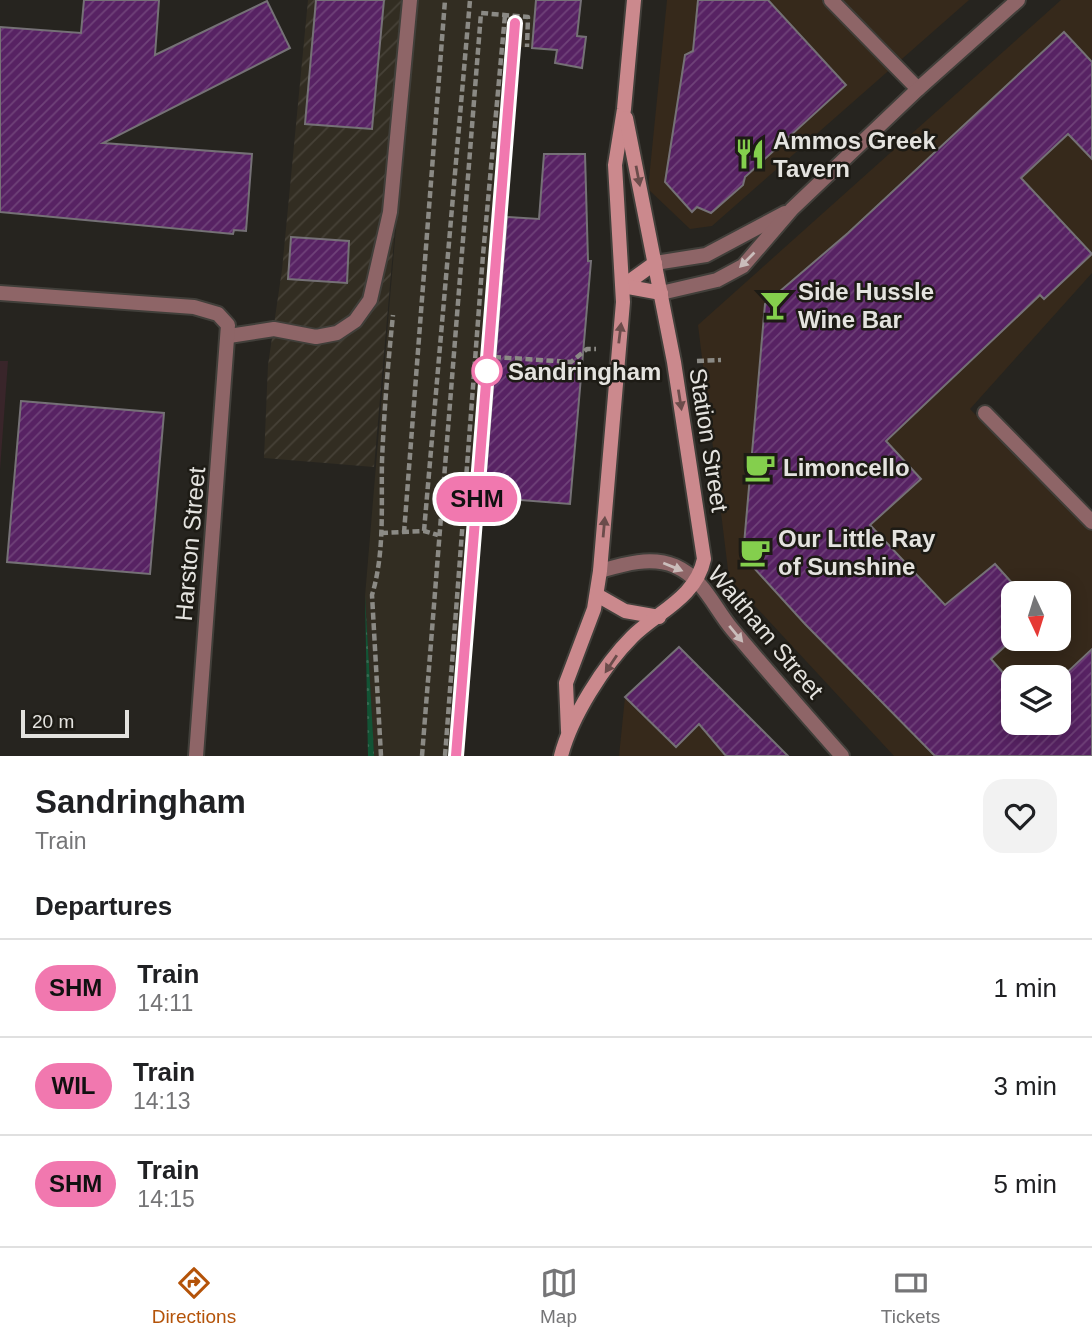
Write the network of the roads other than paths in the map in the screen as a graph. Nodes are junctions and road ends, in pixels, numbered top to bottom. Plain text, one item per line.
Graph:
1 (410, 0) edge
2 (634, 0) edge
3 (831, 0) edge
4 (1018, 0) edge
5 (918, 89) junction
6 (624, 109) junction
7 (792, 209) junction
8 (655, 263) junction
9 (623, 286) junction
10 (0, 293) edge
11 (661, 293) junction
12 (229, 336) junction
13 (985, 413) dead end
14 (1092, 522) edge
15 (600, 571) junction
16 (696, 579) junction
17 (597, 595) junction
18 (659, 617) junction
19 (568, 731) junction
20 (195, 756) edge
21 (561, 756) edge
22 (842, 756) edge

1 - 12 street
2 - 6 street, Station Street
3 - 5 street
4 - 5 street
5 - 7 street
6 -> 8 street, Station Street
6 - 9 street, Station Street
7 - 8 street
7 -> 11 street
8 - 9 street
8 - 11 street, Station Street
9 - 11 street
15 -> 9 street, Station Street
10 - 12 street
11 -> 16 street, Station Street
12 - 20 street, Harston Street
13 - 14 street
15 -> 16 street, Waltham Street
15 - 17 street, Station Street
16 - 18 street, Station Street
16 -> 22 street, Waltham Street
17 - 18 street
17 - 19 street, Station Street
18 -> 19 street, Station Street
19 - 21 street, Station Street

